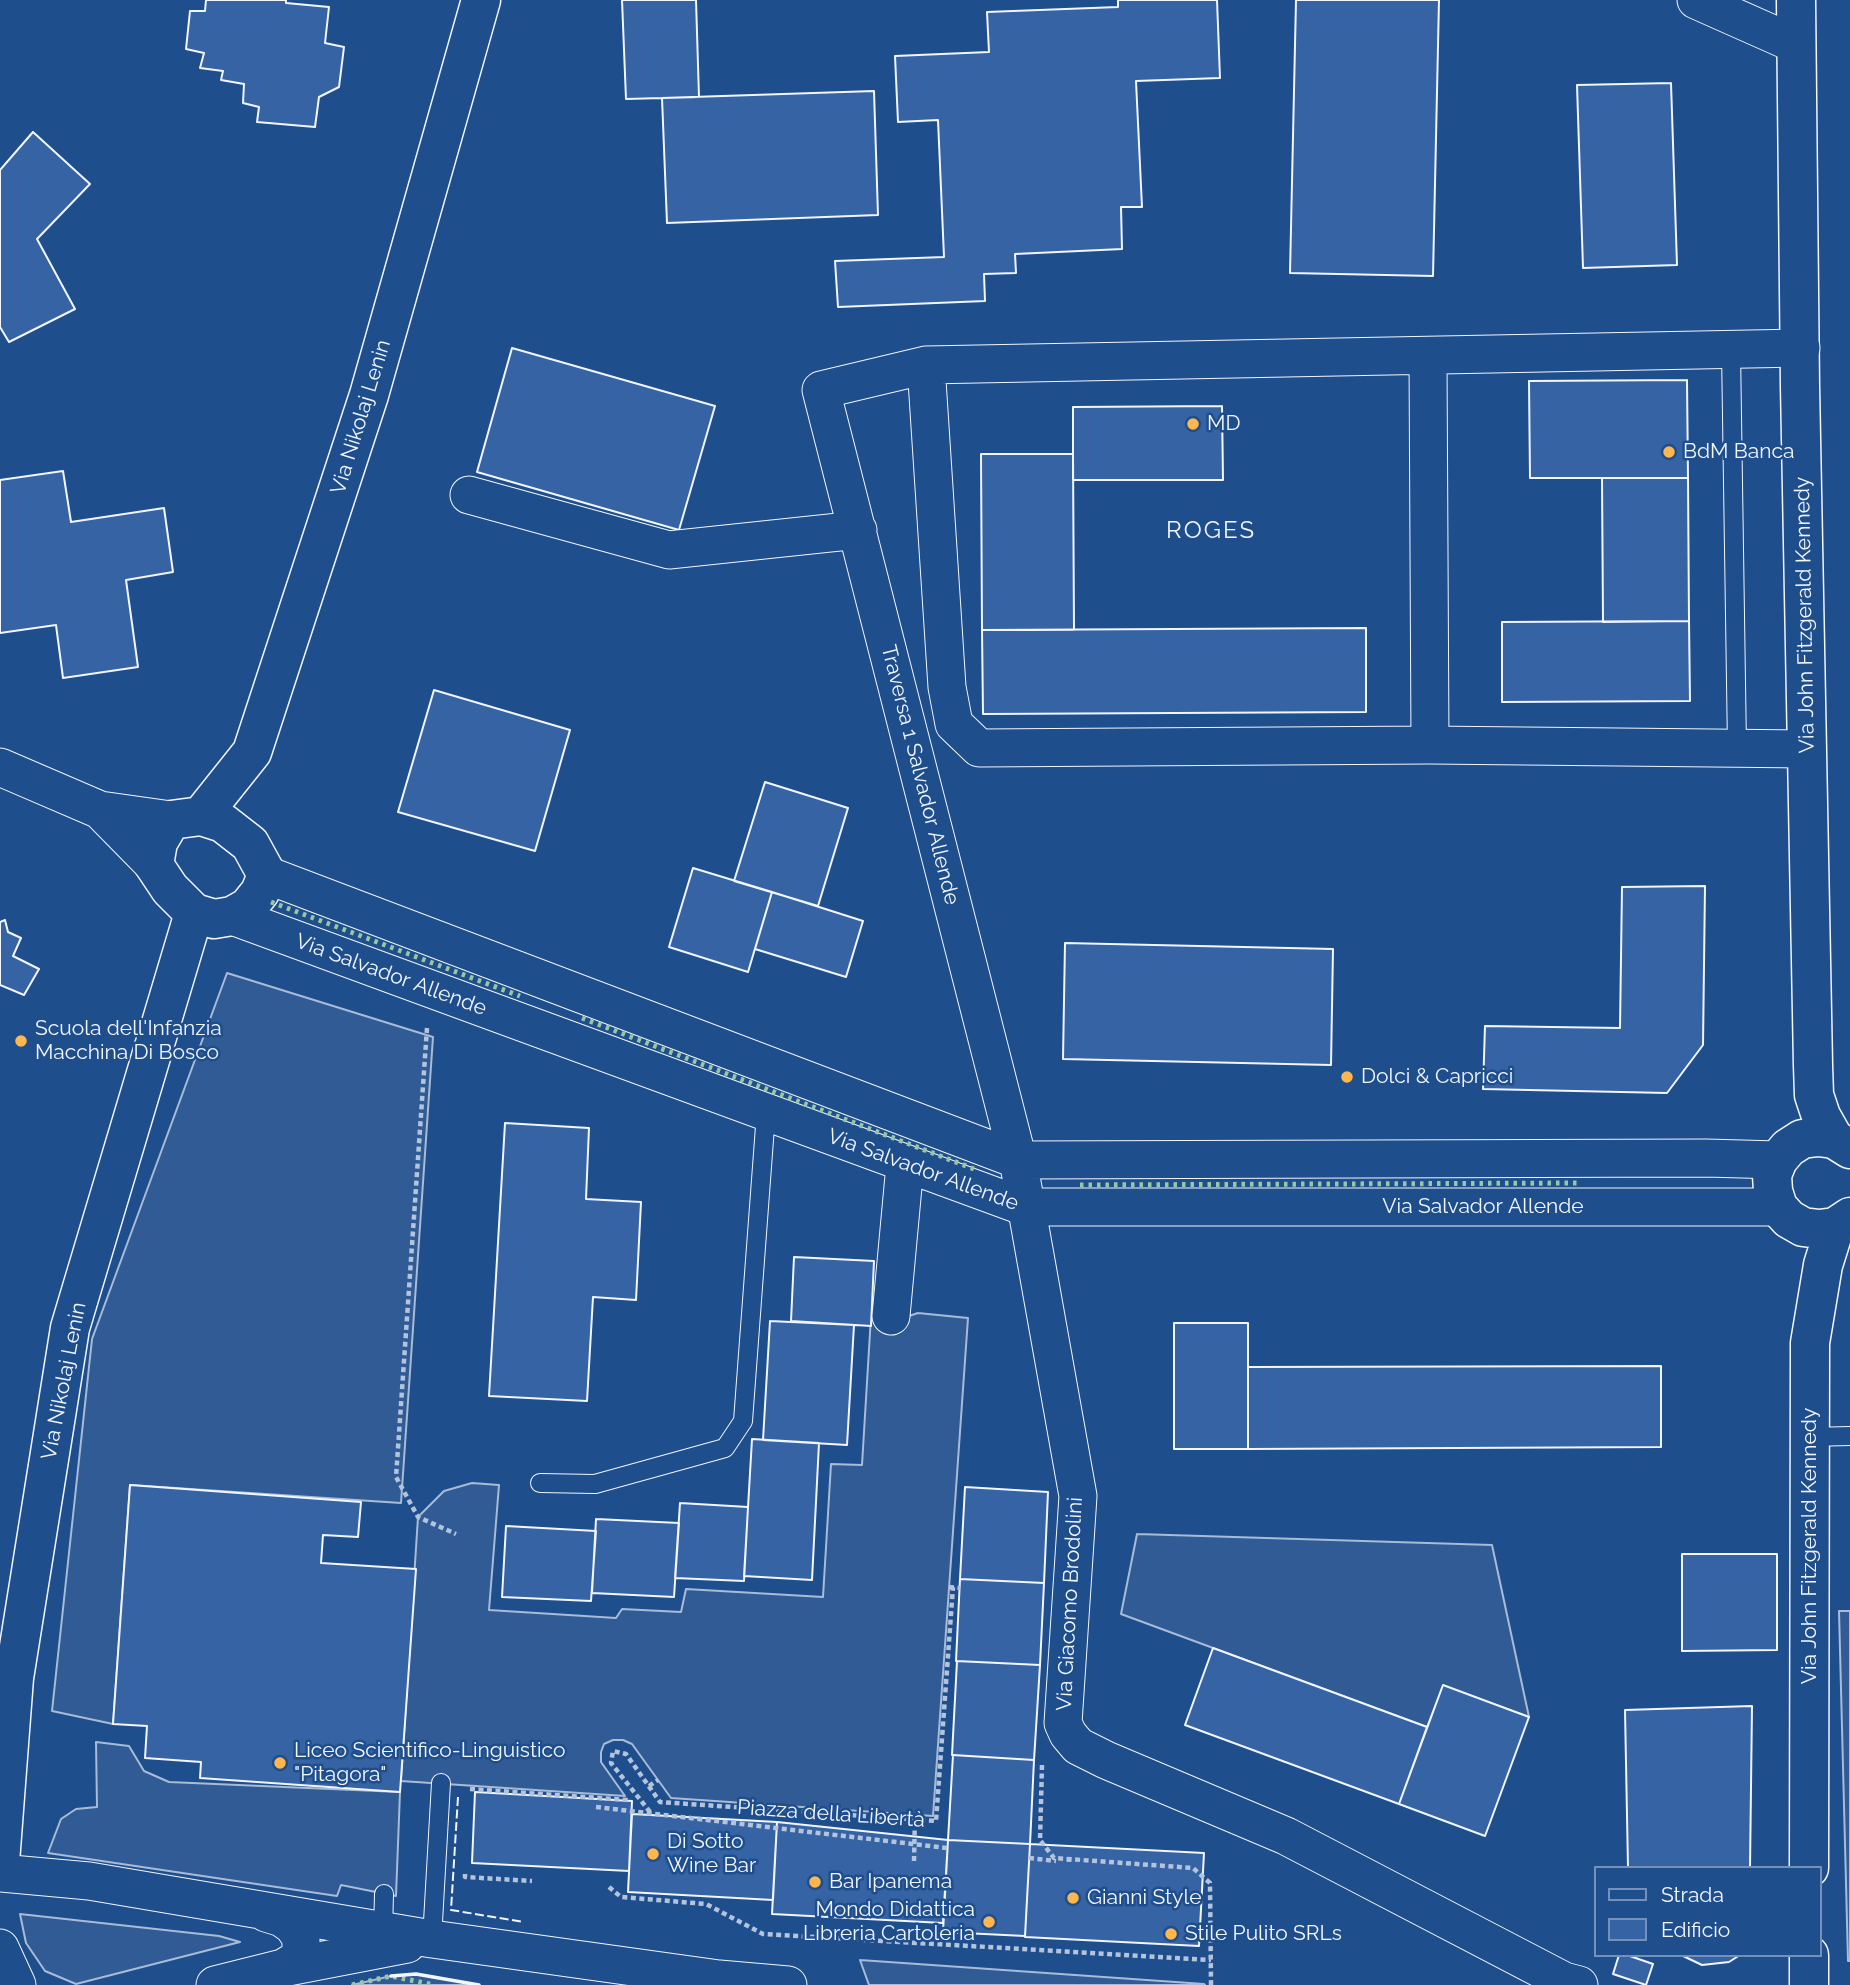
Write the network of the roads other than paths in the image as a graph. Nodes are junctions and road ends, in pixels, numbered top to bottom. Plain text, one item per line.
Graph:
1 (481, 0) edge
2 (1696, 0) edge
3 (1796, 0) edge
4 (1795, 44) junction
5 (1801, 348) junction
6 (1731, 350) junction
7 (1428, 357) junction
8 (926, 365) junction
9 (469, 495) dead end
10 (858, 530) junction
11 (1430, 745) junction
12 (1737, 748) junction
13 (1807, 749) junction
14 (0, 767) edge
15 (100, 810) junction
16 (186, 818) junction
17 (154, 865) junction
18 (267, 875) junction
19 (194, 913) junction
20 (232, 916) junction
21 (766, 1113) junction
22 (1842, 1144) edge
23 (1018, 1160) junction
24 (1778, 1160) junction
25 (905, 1165) junction
26 (1025, 1207) junction
27 (1778, 1207) junction
28 (1842, 1222) edge
29 (891, 1316) dead end
30 (1850, 1436) edge
31 (1810, 1437) junction
32 (540, 1483) dead end
33 (441, 1785) road end
34 (0, 1862) edge
35 (1809, 1866) edge
36 (0, 1873) edge
37 (384, 1894) dead end
38 (260, 1910) junction
39 (383, 1931) junction
40 (432, 1939) junction
41 (0, 1948) edge
42 (1809, 1957) edge
43 (286, 1976) edge
44 (723, 1982) edge
45 (1561, 1984) edge
46 (17, 1985) edge
47 (215, 1985) edge
48 (788, 1985) edge
49 (1809, 1985) edge

1 - 16 main road, Via Nikolaj Lenin
2 - 4 street
3 - 4 main road, Via John Fitzgerald Kennedy
4 - 5 main road, Via John Fitzgerald Kennedy
5 - 6 street
5 - 13 main road, Via John Fitzgerald Kennedy
6 - 7 street
6 - 12 lane
7 - 8 street
7 - 11 street
8 - 10 street, Traversa 1 Salvador Allende
8 - 11 street
9 - 10 street
10 - 23 street, Traversa 1 Salvador Allende
11 - 12 street
12 - 13 street
13 - 22 main road, Via John Fitzgerald Kennedy
14 - 15 street
15 - 16 street
15 - 17 street
16 - 17 main road, Via Nikolaj Lenin
16 - 18 main road
17 - 19 main road
18 - 20 main road
18 - 23 street, Via Salvador Allende
19 - 20 main road
19 - 34 main road, Via Nikolaj Lenin
20 - 21 street, Via Salvador Allende
21 - 25 street, Via Salvador Allende
21 - 32 lane
22 - 24 main road, Via John Fitzgerald Kennedy
23 - 24 street, Via Salvador Allende
23 - 26 street, Via Giacomo Brodolini
24 - 27 main road
25 - 26 street, Via Salvador Allende
25 - 29 street
26 - 27 street, Via Salvador Allende
26 - 45 street, Via Giacomo Brodolini
27 - 28 main road, Via John Fitzgerald Kennedy
28 - 31 main road, Via John Fitzgerald Kennedy
30 - 31 lane
31 - 35 main road, Via John Fitzgerald Kennedy
33 - 40 lane
36 - 38 street
37 - 39 lane
38 - 39 street
38 - 43 street
39 - 40 street
40 - 43 street
40 - 44 street
41 - 46 street
42 - 49 main road
43 - 47 street
44 - 48 street

